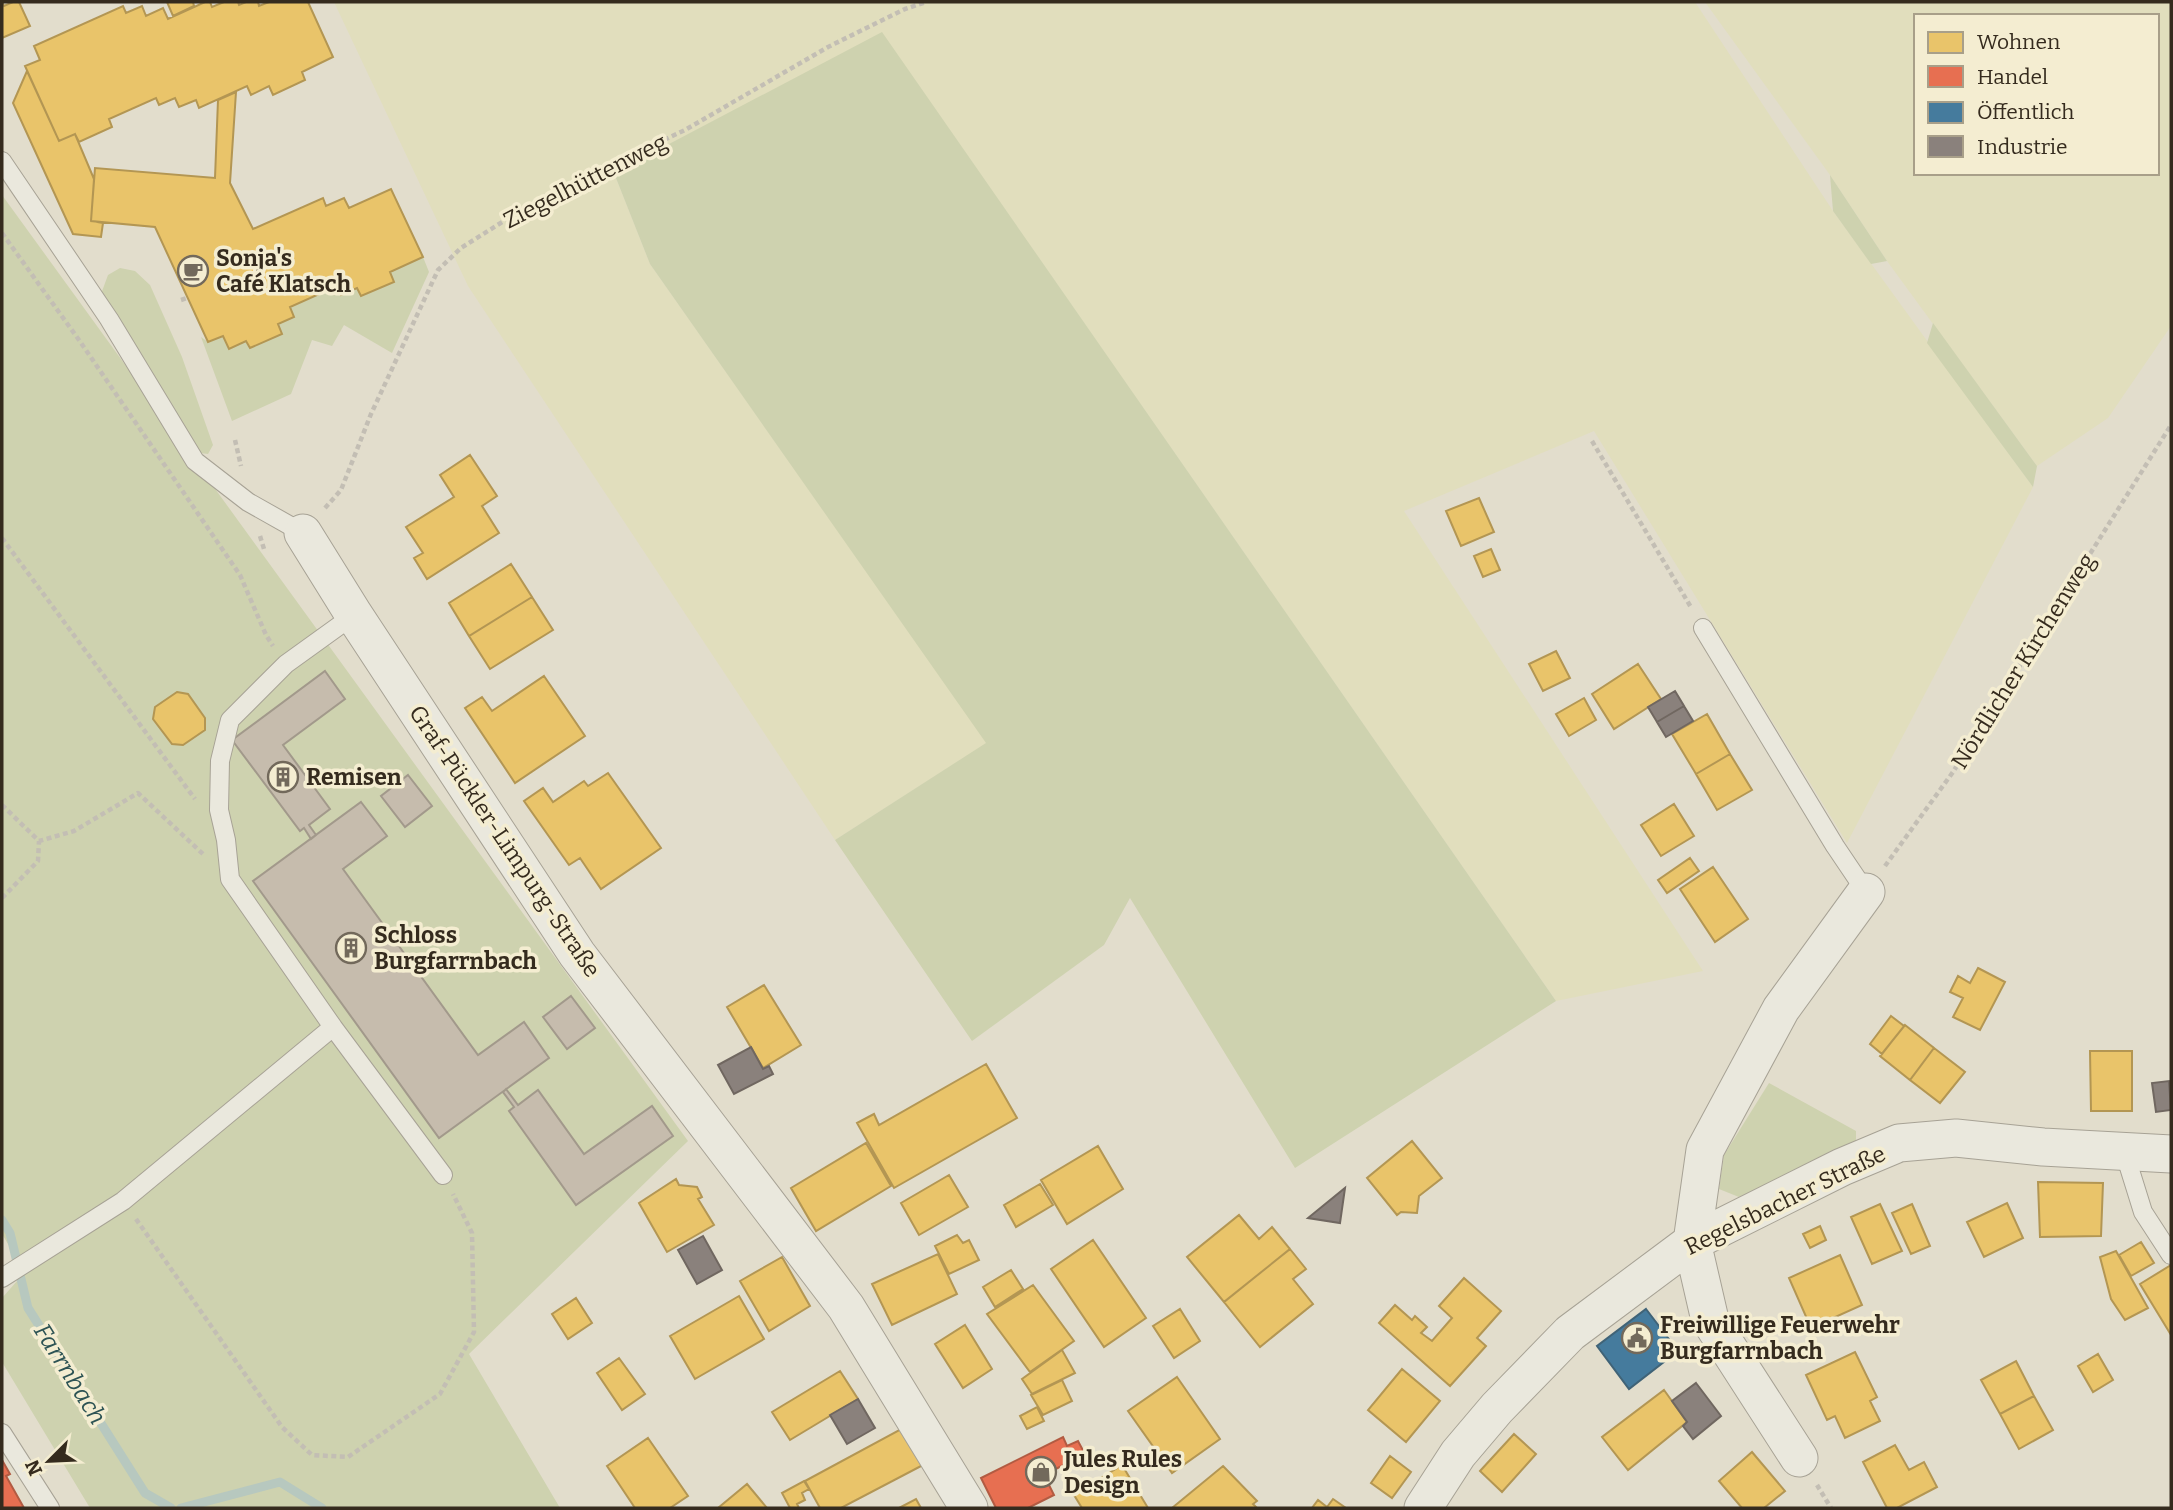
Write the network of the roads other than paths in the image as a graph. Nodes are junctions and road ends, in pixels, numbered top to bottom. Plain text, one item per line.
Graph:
1 (2, 161) edge
2 (303, 533) joint
3 (354, 615) junction
4 (1703, 628) road end
5 (1866, 892) joint
6 (333, 1027) junction
7 (2124, 1152) junction
8 (2171, 1154) edge
9 (443, 1175) road end
10 (1692, 1242) junction
11 (2171, 1255) edge
12 (2, 1278) edge
13 (2, 1433) edge
14 (1799, 1458) dead end
15 (50, 1508) edge
16 (969, 1508) edge
17 (1423, 1508) edge

1 - 2 lane, Graf-Pückler-Limpurg-Straße
2 - 3 street, Graf-Pückler-Limpurg-Straße
3 - 6 lane
3 - 16 street, Graf-Pückler-Limpurg-Straße
4 - 5 lane
5 - 10 street
6 - 9 lane
6 - 12 lane
7 - 8 street, Regelsbacher Straße
7 - 10 street, Regelsbacher Straße
7 - 11 lane
10 - 14 street
10 - 17 street, Regelsbacher Straße
13 - 15 lane

